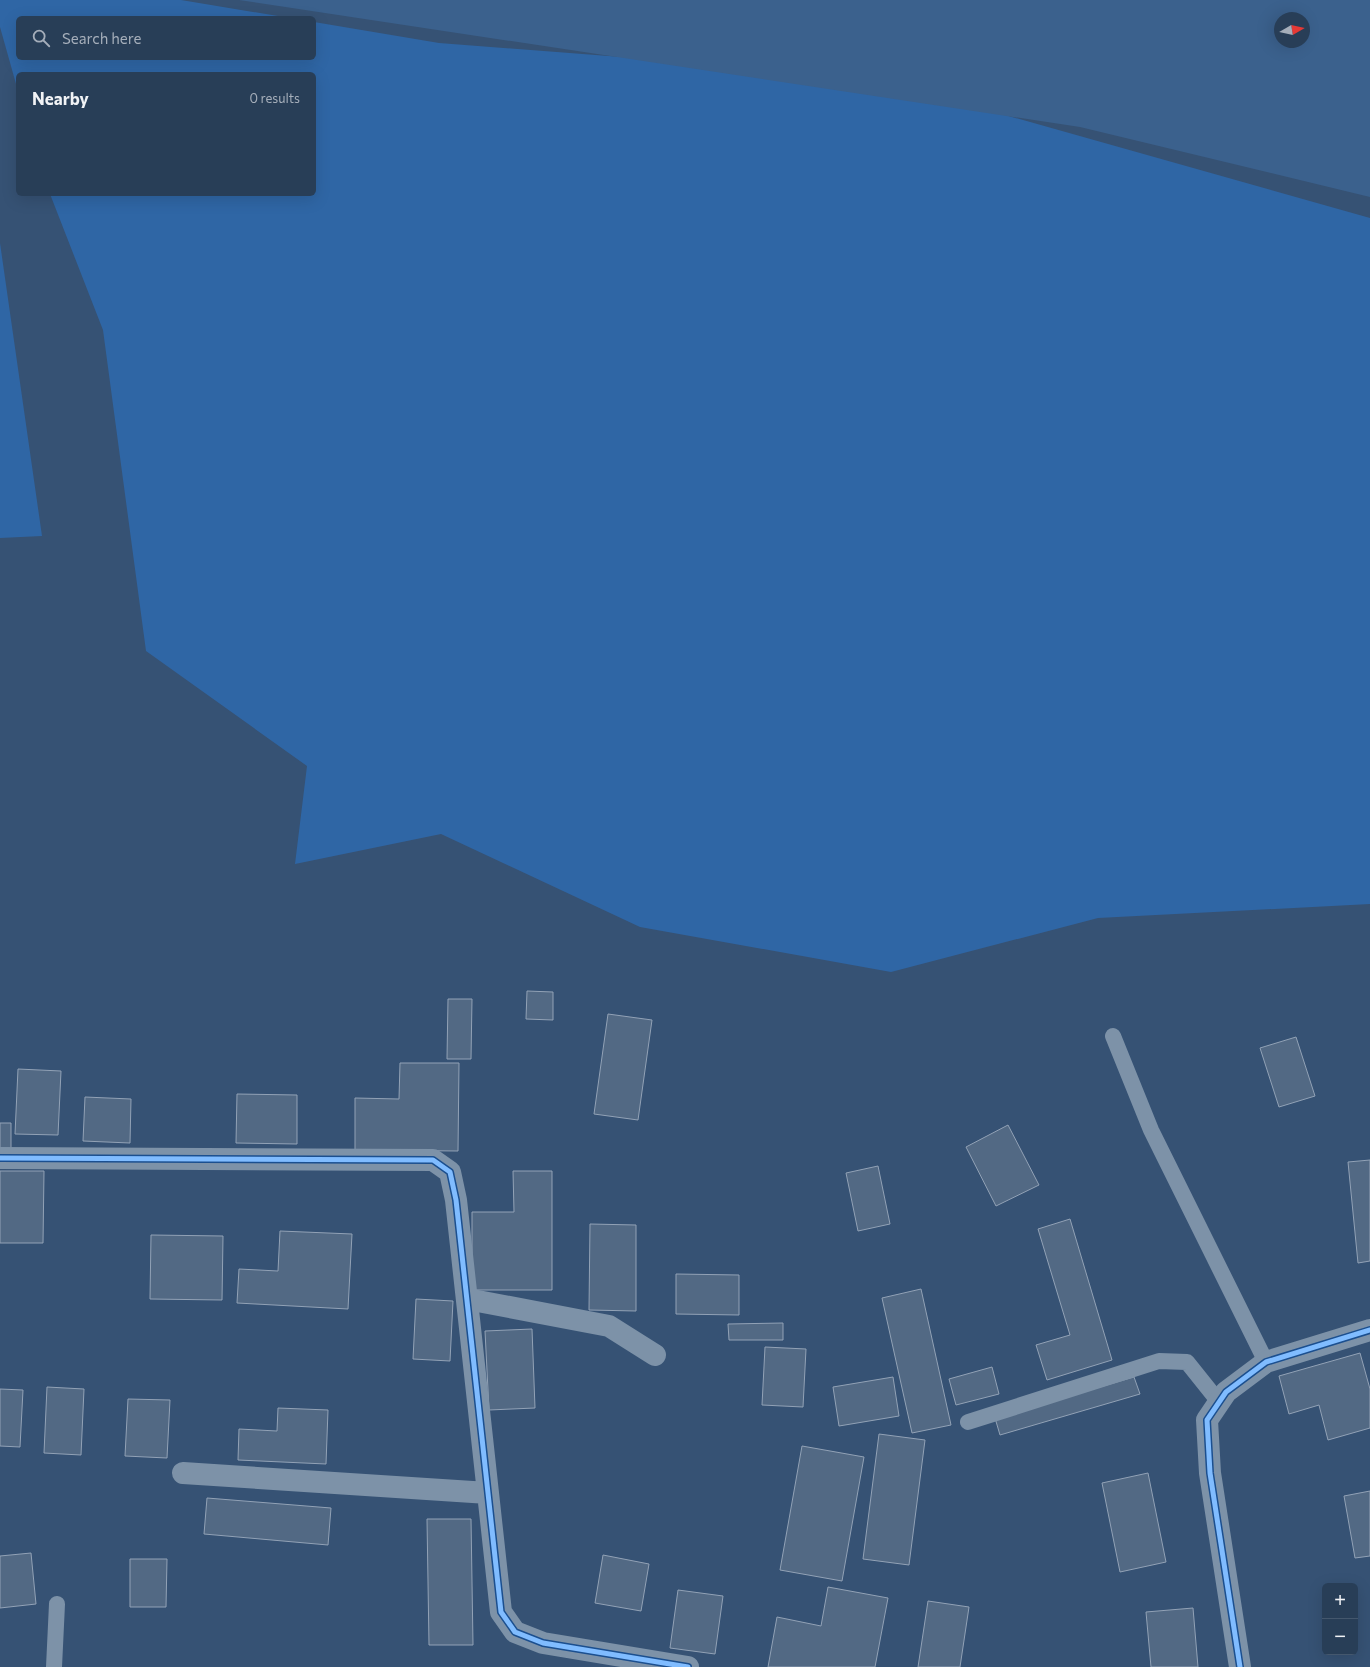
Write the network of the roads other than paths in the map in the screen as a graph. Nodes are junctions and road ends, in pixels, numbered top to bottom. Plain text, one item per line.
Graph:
1 (1113, 1036) dead end
2 (0, 1158) edge
3 (467, 1299) junction
4 (1369, 1332) edge
5 (655, 1355) dead end
6 (1266, 1362) junction
7 (1219, 1402) junction
8 (968, 1422) dead end
9 (182, 1473) dead end
10 (488, 1493) junction
11 (57, 1604) dead end
12 (676, 1666) edge
13 (54, 1667) edge
14 (1240, 1667) edge

1 - 6 lane
2 - 3 street
3 - 5 street
3 - 10 street
4 - 6 street
6 - 7 street
7 - 8 lane
7 - 14 street
9 - 10 street
10 - 12 street
11 - 13 lane

